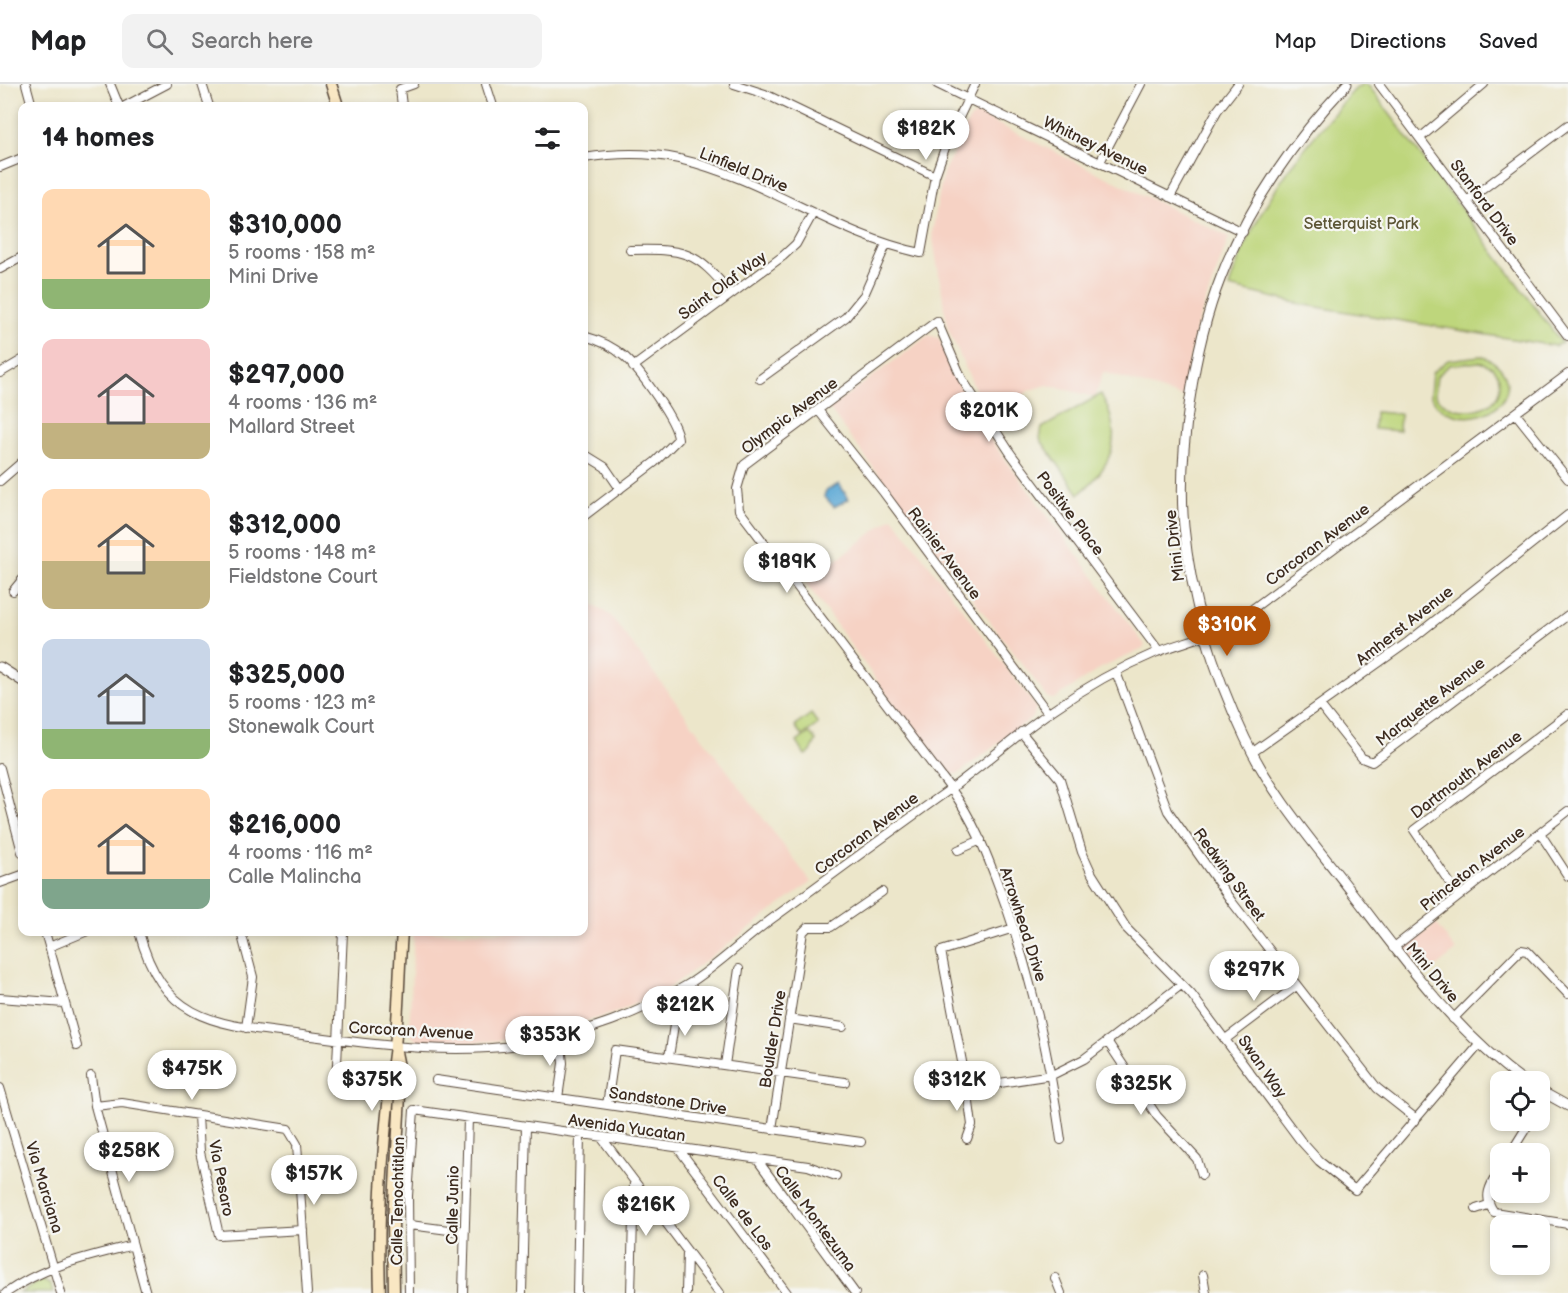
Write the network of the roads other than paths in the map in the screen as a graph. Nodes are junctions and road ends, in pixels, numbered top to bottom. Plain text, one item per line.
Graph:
1 (26, 84) edge
2 (110, 84) edge
3 (167, 84) edge
4 (202, 84) edge
5 (332, 84) edge
6 (414, 84) edge
7 (486, 84) edge
8 (734, 84) edge
9 (937, 84) edge
10 (975, 84) edge
11 (1141, 84) edge
12 (1238, 84) edge
13 (1347, 84) edge
14 (1379, 84) edge
15 (1484, 84) edge
16 (968, 99) junction
17 (31, 102) edge
18 (117, 102) edge
19 (133, 102) edge
20 (208, 102) edge
21 (337, 102) edge
22 (402, 102) edge
23 (492, 102) edge
24 (1568, 125) edge
25 (1420, 138) junction
26 (588, 157) edge
27 (18, 160) edge
28 (1100, 162) junction
29 (0, 167) edge
30 (935, 176) junction
31 (1170, 197) junction
32 (1467, 201) junction
33 (813, 213) junction
34 (1243, 232) junction
35 (886, 245) junction
36 (630, 250) dead end
37 (18, 259) edge
38 (0, 269) edge
39 (731, 294) junction
40 (937, 321) joint
41 (1568, 336) edge
42 (588, 337) edge
43 (18, 362) edge
44 (633, 367) junction
45 (0, 373) edge
46 (1568, 374) edge
47 (760, 379) dead end
48 (818, 410) junction
49 (1516, 414) junction
50 (588, 456) edge
51 (18, 465) edge
52 (1568, 479) edge
53 (0, 481) edge
54 (620, 489) junction
55 (588, 513) edge
56 (1568, 515) edge
57 (18, 585) edge
58 (13, 591) dead end
59 (1568, 615) edge
60 (1206, 636) junction
61 (1159, 651) junction
62 (0, 667) edge
63 (1116, 672) junction
64 (18, 678) edge
65 (1320, 705) junction
66 (1048, 713) junction
67 (1568, 714) edge
68 (1021, 732) junction
69 (1253, 752) junction
70 (0, 768) edge
71 (951, 789) junction
72 (1568, 811) edge
73 (1540, 833) junction
74 (18, 837) edge
75 (981, 840) junction
76 (958, 850) dead end
77 (18, 876) edge
78 (1568, 876) edge
79 (0, 883) edge
80 (882, 892) dead end
81 (1458, 895) junction
82 (1014, 928) junction
83 (46, 936) edge
84 (75, 936) edge
85 (140, 936) edge
86 (242, 936) edge
87 (343, 936) edge
88 (402, 936) edge
89 (49, 947) junction
90 (1393, 948) junction
91 (739, 969) dead end
92 (1181, 985) junction
93 (1296, 986) junction
94 (1568, 994) edge
95 (0, 998) edge
96 (64, 1003) junction
97 (676, 1012) dead end
98 (789, 1019) junction
99 (1453, 1019) junction
100 (843, 1027) dead end
101 (246, 1028) junction
102 (560, 1036) junction
103 (1227, 1038) junction
104 (338, 1039) junction
105 (1107, 1041) junction
106 (1479, 1045) junction
107 (77, 1046) dead end
108 (395, 1046) junction
109 (669, 1058) junction
110 (725, 1065) junction
111 (1511, 1071) edge
112 (781, 1073) junction
113 (1052, 1075) junction
114 (91, 1076) dead end
115 (436, 1080) dead end
116 (845, 1082) dead end
117 (336, 1086) dead end
118 (0, 1088) edge
119 (966, 1088) junction
120 (1550, 1096) edge
121 (558, 1098) junction
122 (607, 1105) junction
123 (95, 1106) junction
124 (1568, 1106) edge
125 (414, 1110) joint
126 (198, 1115) junction
127 (468, 1118) junction
128 (1414, 1119) junction
129 (526, 1126) junction
130 (772, 1129) junction
131 (580, 1134) junction
132 (602, 1137) junction
133 (967, 1139) dead end
134 (1061, 1140) dead end
135 (861, 1142) dead end
136 (678, 1148) junction
137 (756, 1158) junction
138 (1202, 1175) dead end
139 (836, 1176) dead end
140 (634, 1182) junction
141 (1490, 1189) edge
142 (1488, 1205) junction
143 (1476, 1209) dead end
144 (1568, 1224) edge
145 (410, 1225) junction
146 (303, 1230) junction
147 (464, 1232) junction
148 (133, 1245) junction
149 (687, 1251) junction
150 (54, 1265) junction
151 (1203, 1275) dead end
152 (1055, 1278) dead end
153 (6, 1293) edge
154 (61, 1293) edge
155 (146, 1293) edge
156 (307, 1293) edge
157 (380, 1293) edge
158 (394, 1293) edge
159 (409, 1293) edge
160 (463, 1293) edge
161 (522, 1293) edge
162 (577, 1293) edge
163 (632, 1293) edge
164 (686, 1293) edge
165 (719, 1293) edge
166 (786, 1293) edge
167 (855, 1293) edge
168 (1061, 1293) edge
169 (1206, 1293) edge

1 - 17 street
2 - 18 street
3 - 19 street
4 - 20 street
5 - 21 main road
6 - 22 street
7 - 23 street
8 - 30 street
9 - 16 street, Whitney Avenue
10 - 16 street
11 - 28 street
12 - 31 street
13 - 34 street, Mini Drive
14 - 25 street, Stanford Drive
15 - 25 street
16 - 28 street, Whitney Avenue
16 - 30 street
24 - 32 street
25 - 32 street, Stanford Drive
26 - 33 street, Linfield Drive
27 - 29 street
28 - 31 street, Whitney Avenue
30 - 35 street, Linfield Drive
31 - 34 street, Whitney Avenue
32 - 41 street, Stanford Drive
33 - 35 street, Linfield Drive
33 - 39 street, Saint Olaf Way
34 - 60 street, Mini Drive
35 - 47 street
36 - 39 street
37 - 38 street
39 - 44 street, Saint Olaf Way
40 - 48 street, Olympic Avenue
40 - 61 street, Positive Place
42 - 44 street
43 - 45 street
44 - 54 street
46 - 49 street, Corcoran Avenue
48 - 66 street, Rainier Avenue
48 - 71 street, Olympic Avenue
49 - 52 street
49 - 60 street, Corcoran Avenue
50 - 54 street
51 - 53 street
54 - 55 street
56 - 65 street, Amherst Avenue
57 - 58 street
59 - 65 street, Marquette Avenue
60 - 61 street, Corcoran Avenue
60 - 69 street, Mini Drive
61 - 63 street, Corcoran Avenue
62 - 64 street
63 - 66 street, Corcoran Avenue
63 - 93 street, Redwing Street
65 - 69 street, Amherst Avenue
66 - 68 street, Corcoran Avenue
67 - 81 street, Dartmouth Avenue
68 - 71 street, Corcoran Avenue
68 - 92 street, Swan Way
69 - 90 street, Mini Drive
70 - 74 street
71 - 75 street, Arrowhead Drive
71 - 102 street, Corcoran Avenue
72 - 73 street, Princeton Avenue
73 - 78 street
73 - 81 street, Princeton Avenue
75 - 76 street
75 - 82 street, Arrowhead Drive
77 - 79 street
80 - 98 street, Boulder Drive
81 - 90 street, Princeton Avenue
82 - 113 street, Arrowhead Drive
82 - 119 street
83 - 89 street
84 - 89 street
85 - 101 street, Corcoran Avenue
86 - 101 street
87 - 104 street
88 - 108 main road
89 - 96 street
90 - 99 street, Mini Drive
91 - 110 street
92 - 103 street, Swan Way
92 - 105 street
93 - 103 street
93 - 128 street, Redwing Street
94 - 99 street
95 - 96 street
96 - 107 street
97 - 109 street
98 - 100 street
98 - 112 street, Boulder Drive
99 - 106 street, Mini Drive
101 - 104 street, Corcoran Avenue
102 - 108 street, Corcoran Avenue
102 - 121 street
103 - 128 street, Swan Way
104 - 108 street, Corcoran Avenue
104 - 117 street
105 - 113 street
105 - 138 street
106 - 111 street, Mini Drive
106 - 128 street, Swan Way
108 - 157 main road
108 - 158 main road
109 - 110 street
109 - 122 street
110 - 112 street
112 - 116 street
112 - 130 street, Boulder Drive
113 - 119 street
113 - 134 street, Arrowhead Drive
114 - 123 street
115 - 121 street, Sandstone Drive
118 - 150 street, Via Marciana
119 - 133 street
120 - 124 street
121 - 122 street, Sandstone Drive
122 - 130 street, Sandstone Drive
123 - 126 street
123 - 148 street
125 - 127 street, Avenida Yucatan
125 - 145 street, Calle Tenochtitlan
126 - 146 street
126 - 146 street, Via Pesaro
127 - 129 street, Avenida Yucatan
127 - 147 street, Calle Junio
129 - 131 street, Avenida Yucatan
129 - 161 street
130 - 135 street, Sandstone Drive
131 - 132 street, Avenida Yucatan
131 - 162 street
132 - 136 street, Avenida Yucatan
132 - 140 street
136 - 137 street, Avenida Yucatan
136 - 166 street, Calle de Los
137 - 139 street, Avenida Yucatan
137 - 167 street, Calle Montezuma
140 - 149 street
140 - 163 street
141 - 142 street
142 - 143 street
142 - 144 street
145 - 147 street
145 - 159 street, Calle Tenochtitlan
146 - 156 street
147 - 160 street, Calle Junio
148 - 150 street
148 - 155 street
149 - 164 street
149 - 165 street
150 - 153 street
150 - 154 street, Via Marciana
151 - 169 street
152 - 168 street

